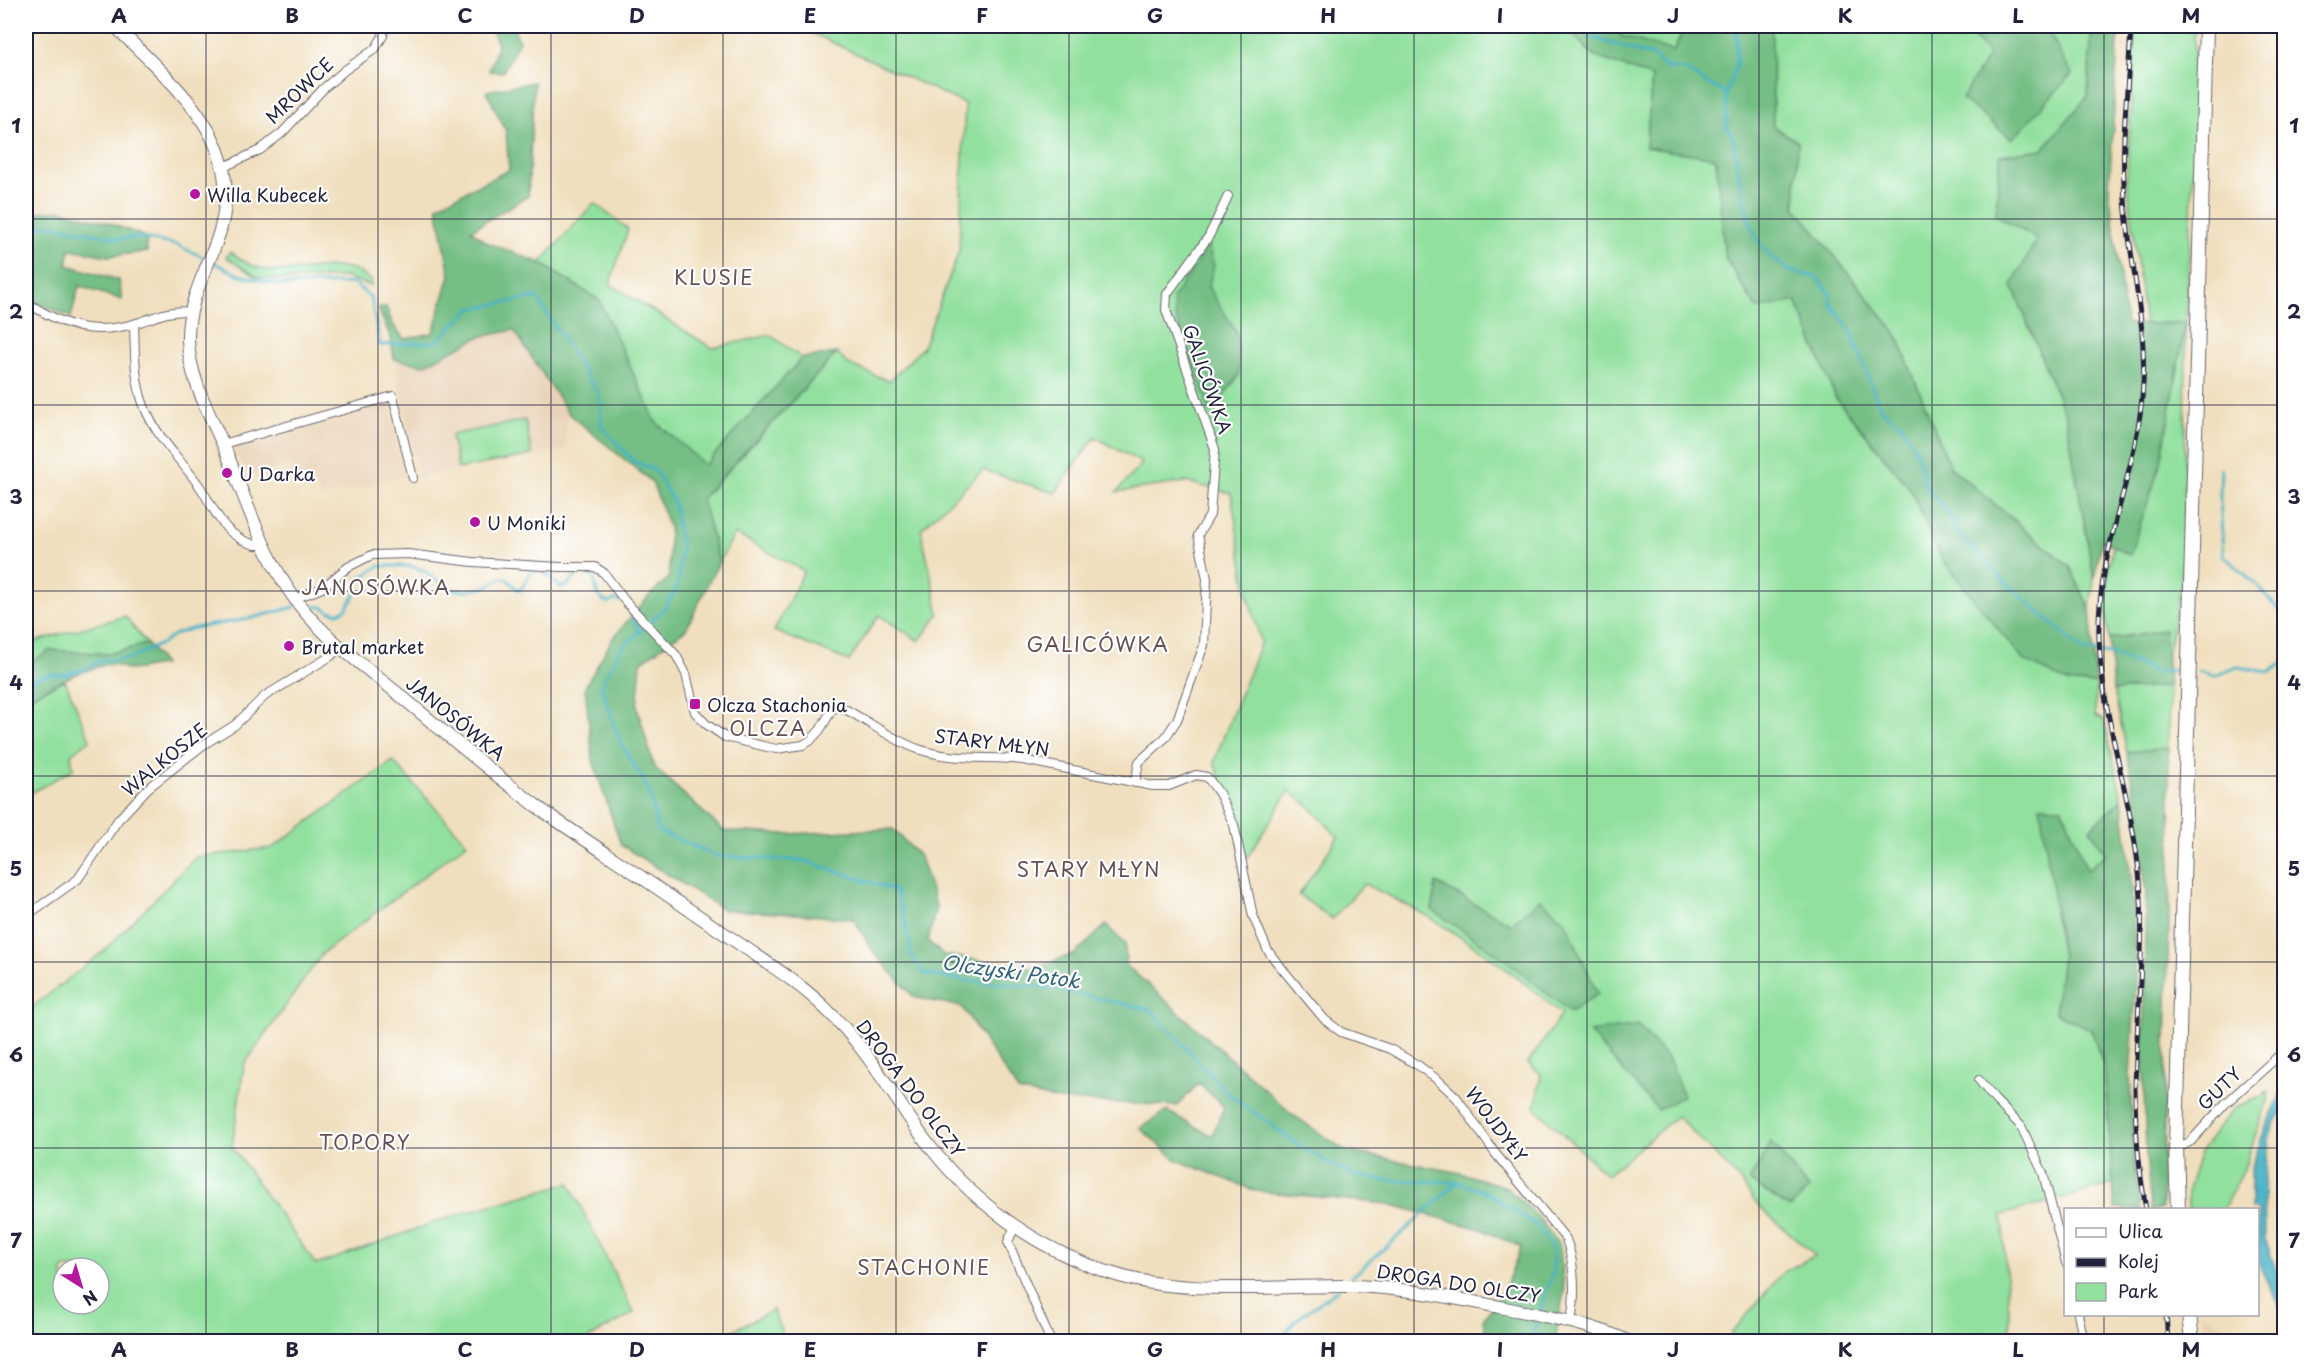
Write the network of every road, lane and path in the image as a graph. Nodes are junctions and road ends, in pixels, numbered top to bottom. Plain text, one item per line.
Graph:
1 (115, 26) edge
2 (384, 26) edge
3 (2206, 26) edge
4 (224, 167) junction
5 (1228, 196) dead end
6 (26, 302) edge
7 (190, 312) junction
8 (134, 324) junction
9 (223, 444) junction
10 (413, 478) dead end
11 (265, 545) junction
12 (294, 599) junction
13 (340, 647) junction
14 (1135, 783) junction
15 (544, 812) joint
16 (26, 916) edge
17 (1274, 959) joint
18 (2284, 1051) edge
19 (1979, 1080) dead end
20 (2176, 1145) junction
21 (2178, 1208) edge
22 (1015, 1226) junction
23 (2064, 1255) edge
24 (2078, 1316) edge
25 (2190, 1319) edge
26 (1571, 1321) junction
27 (1052, 1341) edge
28 (1630, 1341) edge
29 (2084, 1341) edge
30 (2192, 1341) edge

1 - 4 street
2 - 4 street, MROWCE
3 - 20 main road
4 - 7 street
5 - 14 street, GALICÓWKA
6 - 8 street
7 - 8 street
7 - 9 street, JANOSÓWKA
8 - 11 street
9 - 10 street
9 - 11 street, JANOSÓWKA
11 - 12 street, JANOSÓWKA
12 - 13 street, JANOSÓWKA
12 - 14 street, STARY MŁYN
13 - 15 street, JANOSÓWKA
13 - 16 street, WALKOSZE
14 - 17 street, STARY MŁYN
15 - 22 street, DROGA DO OLCZY
17 - 26 street, WOJDYŁY
18 - 20 street, GUTY
19 - 23 street
20 - 21 main road
22 - 26 street, DROGA DO OLCZY
22 - 27 street
24 - 29 street
25 - 30 main road
26 - 28 street

